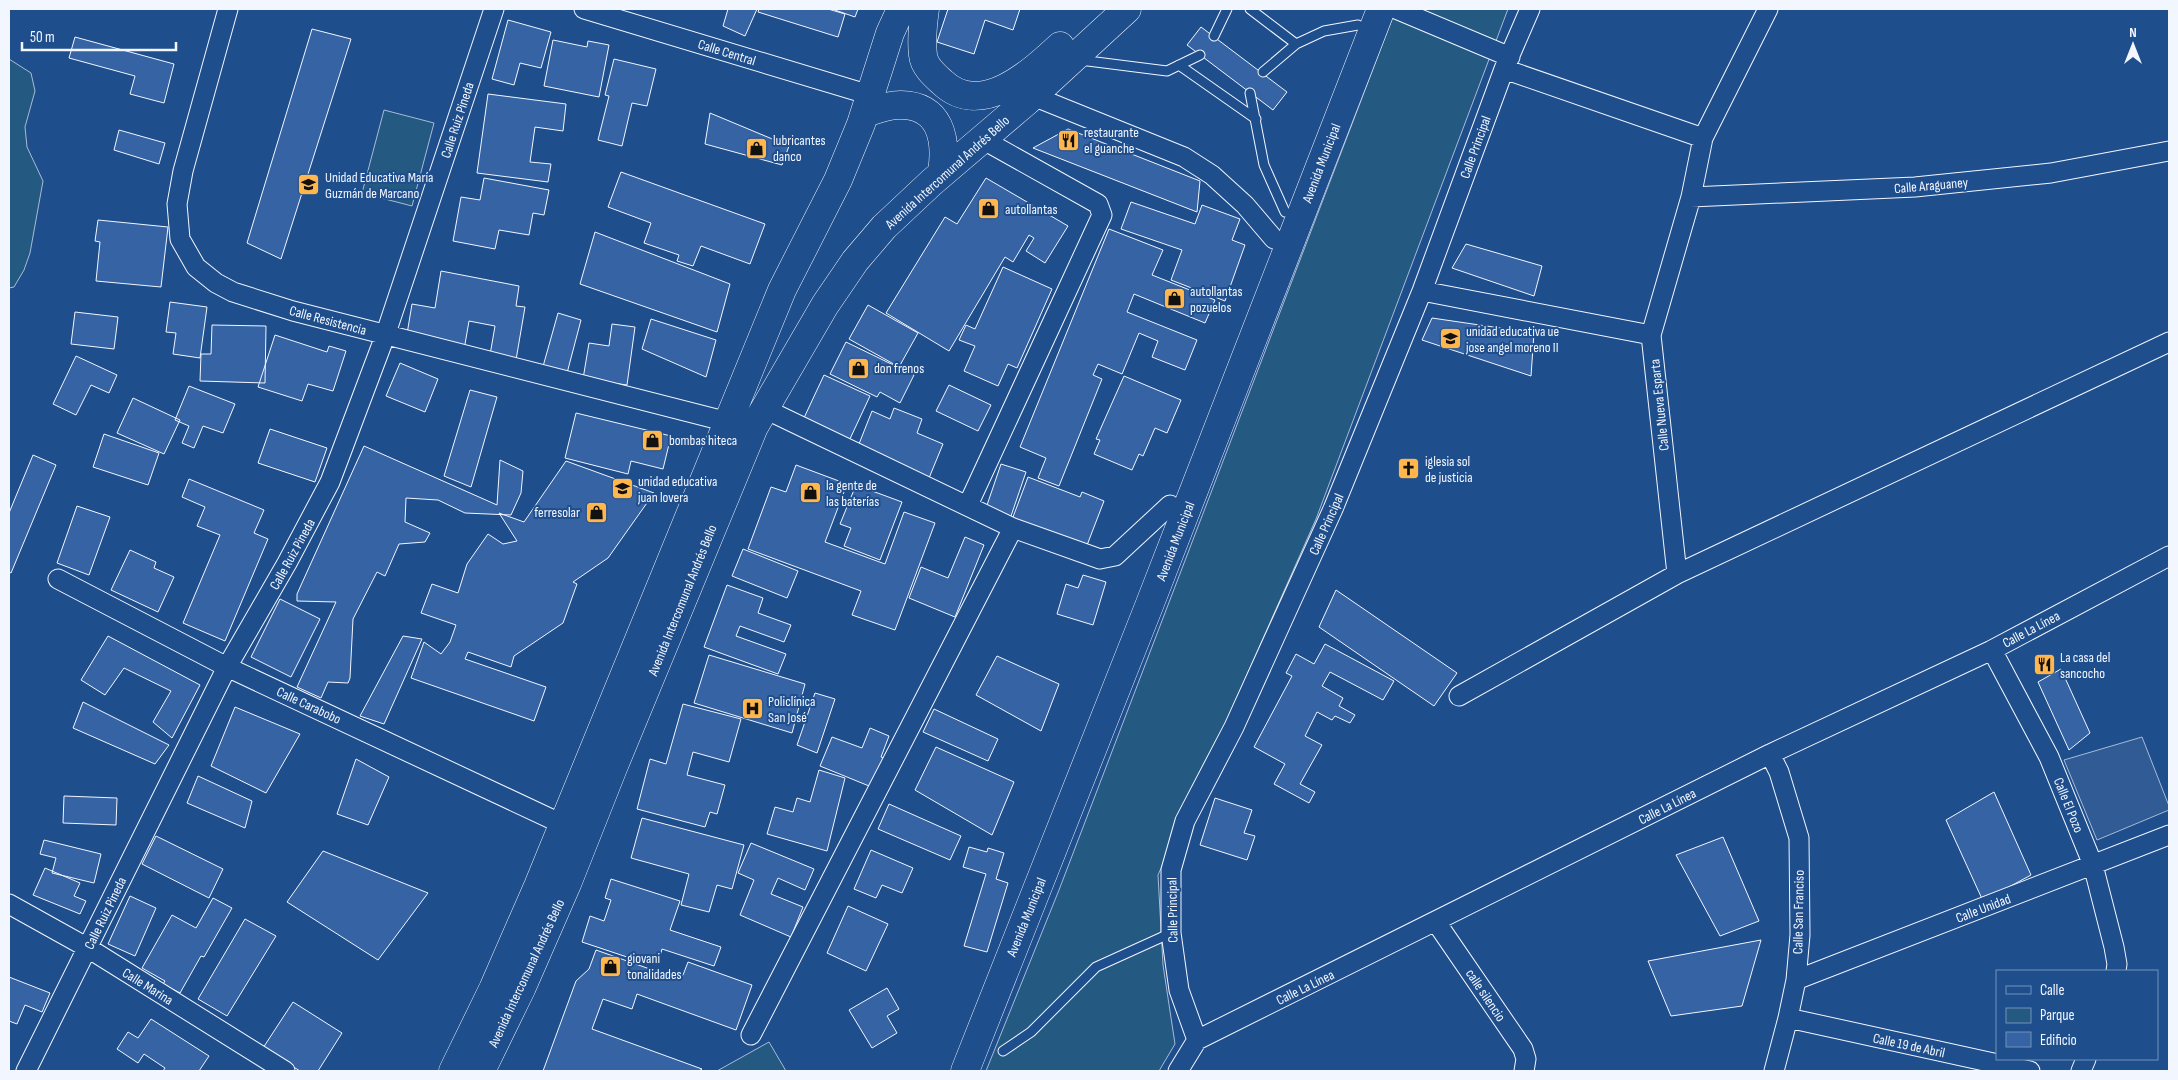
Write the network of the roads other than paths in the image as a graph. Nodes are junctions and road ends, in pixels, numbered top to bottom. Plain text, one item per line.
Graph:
1 (228, 9) edge
2 (494, 9) edge
3 (584, 9) edge
4 (901, 9) edge
5 (924, 9) edge
6 (1228, 9) edge
7 (1250, 9) edge
8 (1381, 9) edge
9 (1396, 9) edge
10 (1530, 9) edge
11 (1768, 9) edge
12 (1122, 13) edge
13 (1361, 17) edge
14 (1214, 36) dead end
15 (1296, 44) junction
16 (1200, 55) dead end
17 (1073, 59) junction
18 (1507, 63) junction
19 (1179, 65) junction
20 (1263, 72) dead end
21 (1250, 92) dead end
22 (1033, 96) junction
23 (867, 104) junction
24 (1256, 119) junction
25 (1703, 138) junction
26 (982, 139) junction
27 (2169, 151) edge
28 (942, 172) junction
29 (1691, 197) junction
30 (1285, 212) junction
31 (1274, 239) junction
32 (1422, 291) junction
33 (1651, 335) junction
34 (385, 336) junction
35 (2169, 342) edge
36 (764, 409) junction
37 (728, 422) junction
38 (968, 505) junction
39 (1170, 505) junction
40 (1012, 528) junction
41 (2169, 556) edge
42 (1677, 574) junction
43 (58, 579) dead end
44 (1992, 650) junction
45 (227, 667) junction
46 (1459, 696) dead end
47 (1770, 754) junction
48 (1059, 818) junction
49 (562, 824) junction
50 (2169, 835) edge
51 (2093, 865) junction
52 (9, 904) edge
53 (1436, 922) junction
54 (1171, 933) junction
55 (88, 948) junction
56 (2116, 970) edge
57 (1796, 980) junction
58 (1788, 1018) junction
59 (751, 1035) dead end
60 (1197, 1040) junction
61 (1003, 1051) dead end
62 (26, 1071) edge
63 (285, 1071) edge
64 (452, 1071) edge
65 (481, 1071) edge
66 (952, 1071) edge
67 (965, 1071) edge
68 (1178, 1071) edge
69 (1524, 1071) edge
70 (1774, 1071) edge
71 (2030, 1071) edge

1 - 34 street, Calle Resistencia
2 - 34 street, Calle Ruiz Pineda
3 - 23 street, Calle Central
4 - 23 highway, Avenida Intercomunal Andrés Bello
5 - 12 highway
6 - 14 lane
7 - 15 lane
8 - 48 highway, Avenida Municipal
9 - 18 street
10 - 18 street, Calle Principal
11 - 25 street, Calle Nueva Esparta
12 - 17 highway, Avenida Intercomunal Andrés Bello
13 - 15 lane
13 - 30 highway, Avenida Municipal
15 - 20 lane
16 - 19 lane
17 - 19 lane
17 - 22 highway, Avenida Intercomunal Andrés Bello
18 - 25 street
18 - 32 street, Calle Principal
19 - 24 lane
21 - 24 lane
22 - 26 highway, Avenida Intercomunal Andrés Bello
22 - 31 street
23 - 28 highway
23 - 37 highway, Avenida Intercomunal Andrés Bello
24 - 30 lane
25 - 29 street, Calle Nueva Esparta
26 - 28 highway, Avenida Intercomunal Andrés Bello
26 - 38 street
27 - 29 street, Calle Araguaney
28 - 36 highway, Avenida Intercomunal Andrés Bello
29 - 33 street, Calle Nueva Esparta
30 - 31 highway, Avenida Municipal
31 - 39 highway, Avenida Municipal
32 - 33 street
32 - 54 street, Calle Principal
33 - 42 street, Calle Nueva Esparta
34 - 37 street, Calle Resistencia
34 - 45 street, Calle Ruiz Pineda
35 - 42 street
36 - 38 street
36 - 65 highway, Avenida Intercomunal Andrés Bello
37 - 49 highway, Avenida Intercomunal Andrés Bello
38 - 40 street
39 - 40 street
39 - 48 highway, Avenida Municipal
40 - 59 street
41 - 44 street, Calle La Línea
42 - 46 street
43 - 45 street, Calle Carabobo
44 - 47 street, Calle La Línea
44 - 51 street, Calle El Pozo
45 - 49 street, Calle Carabobo
45 - 55 street, Calle Ruiz Pineda
47 - 53 street, Calle La Línea
47 - 57 street, Calle San Franciso
48 - 66 highway, Avenida Municipal
48 - 67 highway, Avenida Municipal
49 - 64 highway, Avenida Intercomunal Andrés Bello
50 - 51 street, Calle Unidad
51 - 56 street, Calle El Pozo
51 - 57 street, Calle Unidad
52 - 55 street, Calle Marina
53 - 60 street, Calle La Línea
53 - 69 street, calle silencio
54 - 60 street, Calle Principal
54 - 61 lane
55 - 62 street, Calle Ruiz Pineda
55 - 63 street, Calle Marina
57 - 58 street, Calle San Franciso
58 - 70 street, Calle San Franciso
58 - 71 street, Calle 19 de Abril
60 - 68 street

